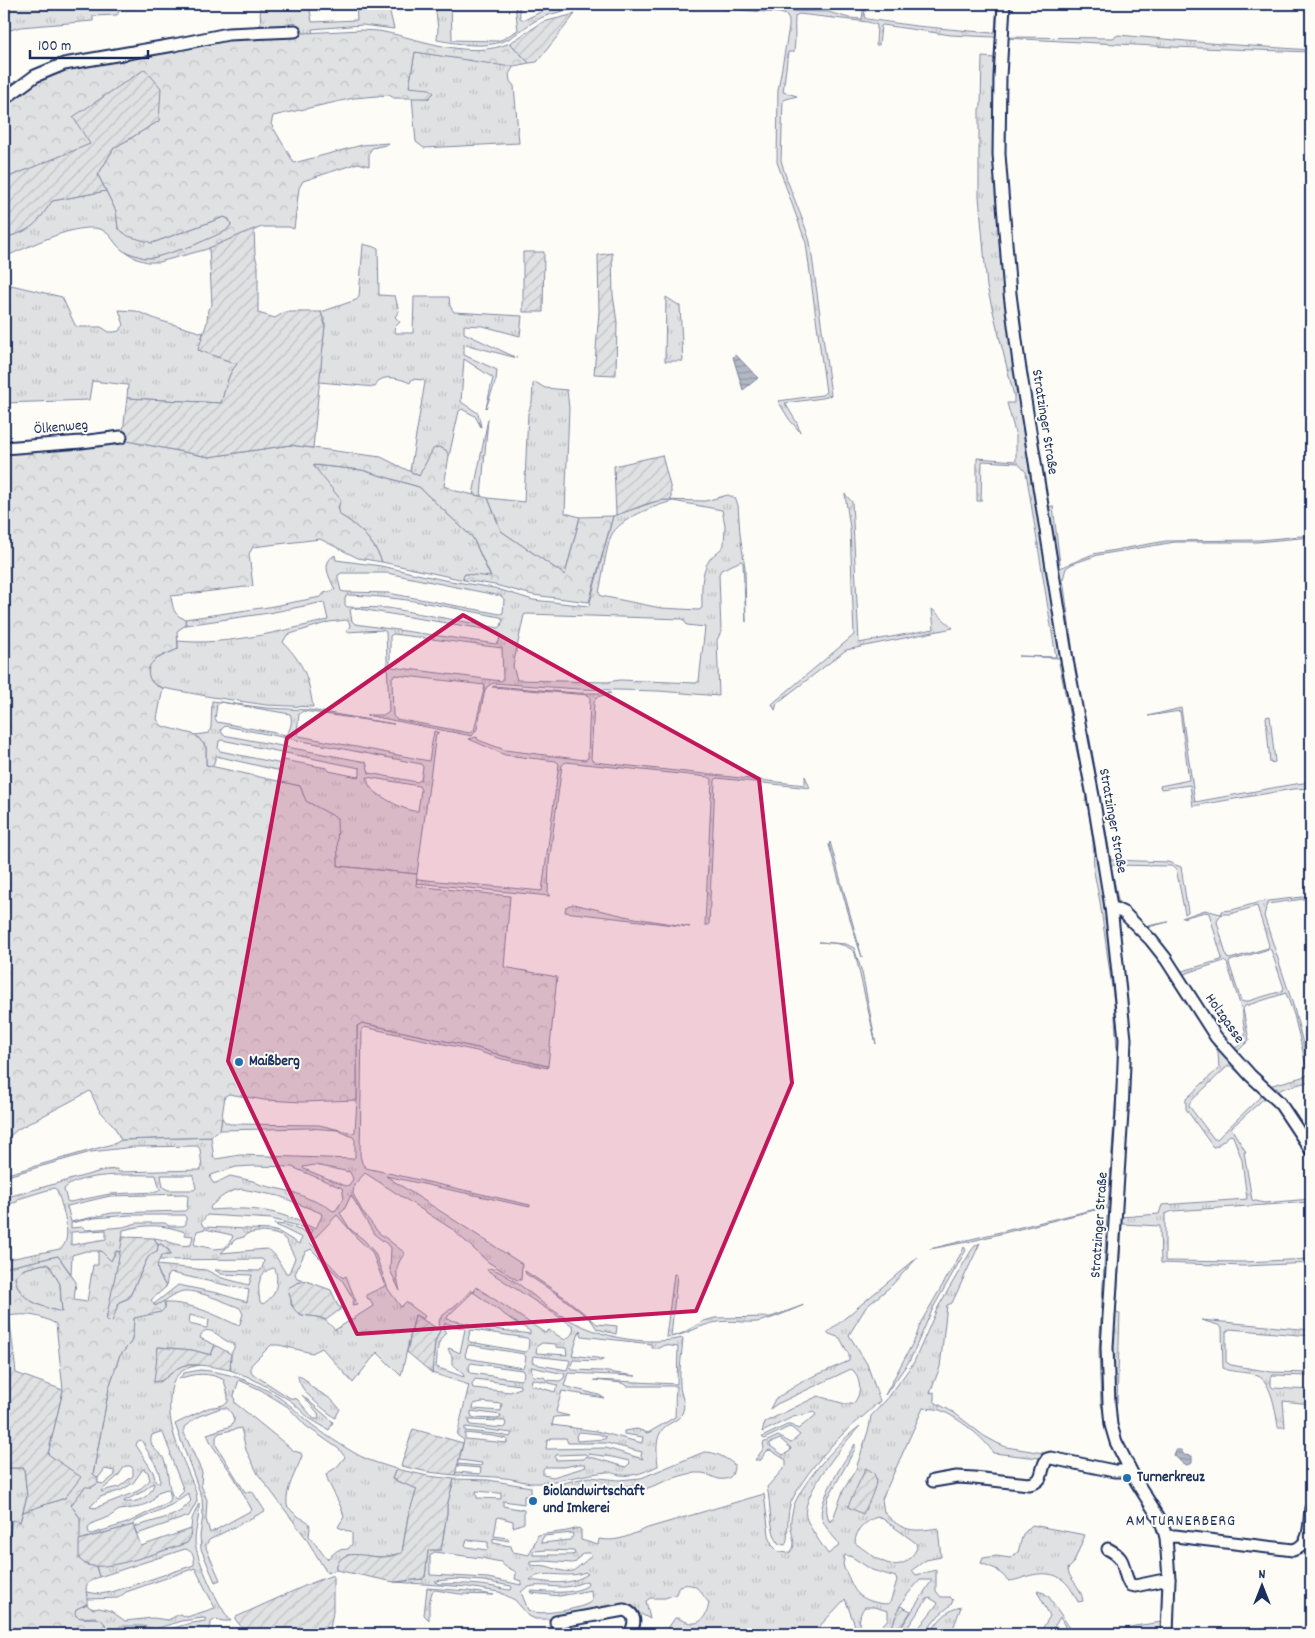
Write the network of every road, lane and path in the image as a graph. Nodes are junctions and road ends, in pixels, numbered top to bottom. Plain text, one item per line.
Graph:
1 (1004, 4) edge
2 (295, 31) dead end
3 (4, 100) edge
4 (121, 437) dead end
5 (4, 448) edge
6 (1111, 907) junction
7 (1311, 1150) edge
8 (1129, 1470) junction
9 (933, 1481) dead end
10 (1311, 1508) edge
11 (1166, 1537) junction
12 (1108, 1549) dead end
13 (1169, 1579) junction
14 (556, 1622) dead end
15 (630, 1634) edge
16 (1167, 1634) edge

1 - 6 street, Stratzinger Straße
2 - 3 street
4 - 5 street, Ölkenweg
6 - 7 street, Holzgasse
6 - 8 street, Stratzinger Straße
8 - 9 street
8 - 11 street, Stratzinger Straße
10 - 11 street
11 - 13 street, Stratzinger Straße
12 - 13 street
13 - 16 street, Stratzinger Straße
14 - 15 street

